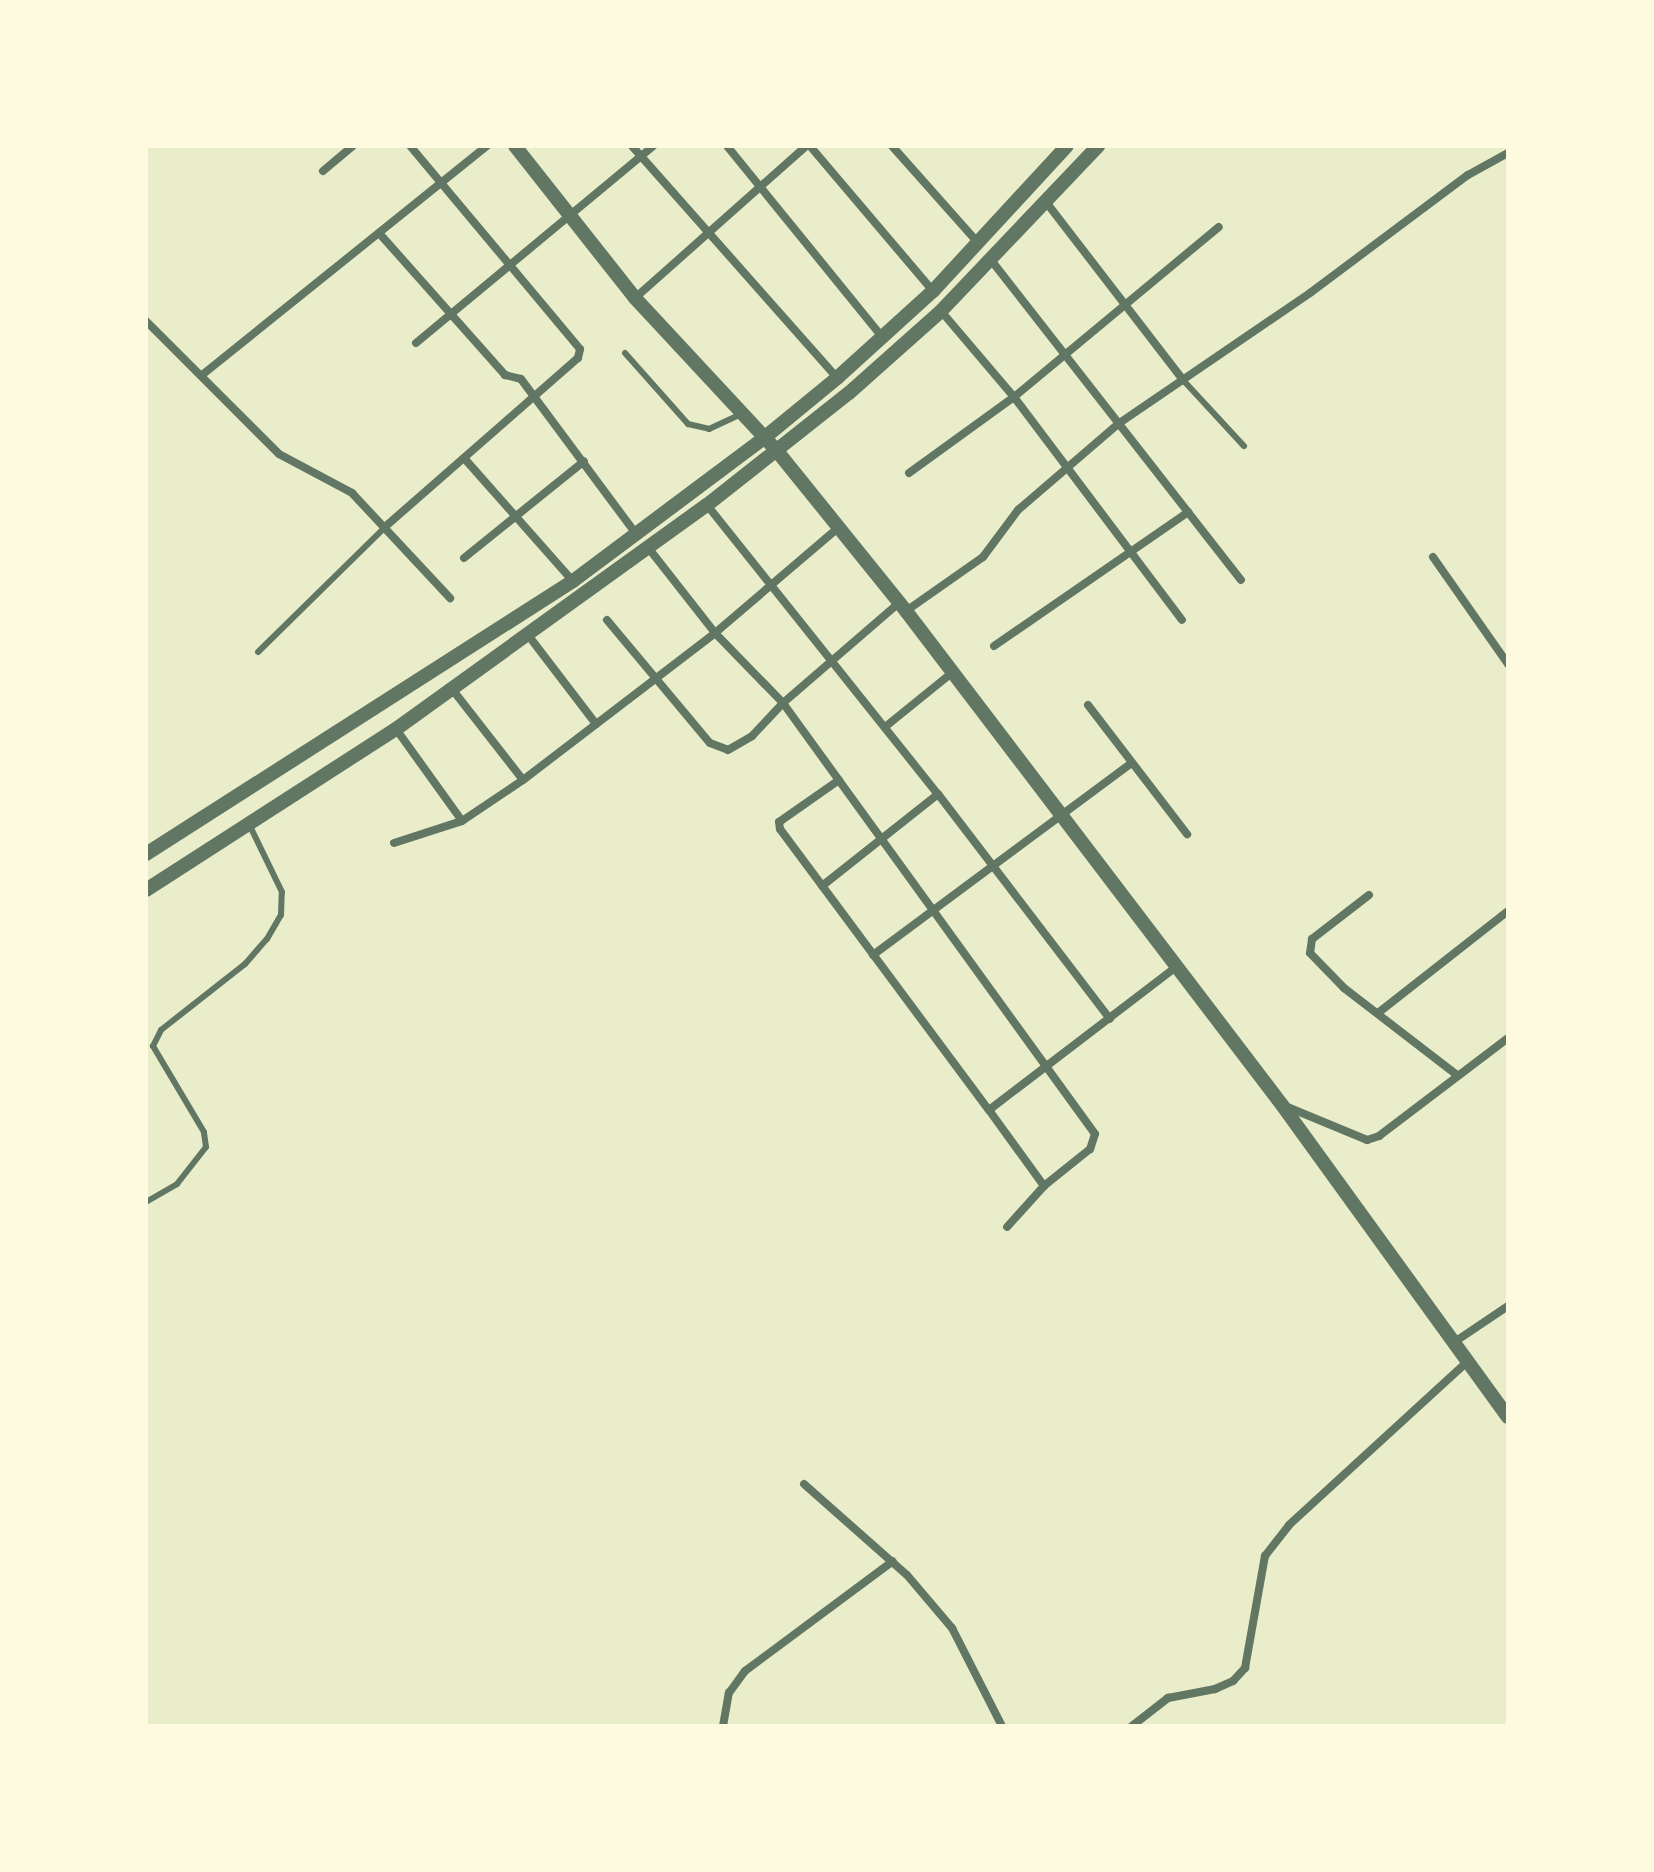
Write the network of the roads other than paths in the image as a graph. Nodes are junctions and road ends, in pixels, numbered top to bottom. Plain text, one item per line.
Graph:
1 (353, 146) edge
2 (410, 146) edge
3 (487, 146) edge
4 (515, 146) edge
5 (632, 146) edge
6 (653, 146) edge
7 (727, 146) edge
8 (808, 146) edge
9 (892, 146) edge
10 (1067, 146) edge
11 (1098, 146) edge
12 (1508, 153) edge
13 (641, 157) junction
14 (323, 171) dead end
15 (438, 182) junction
16 (760, 187) junction
17 (1046, 202) junction
18 (571, 215) junction
19 (1219, 227) dead end
20 (709, 232) junction
21 (379, 233) junction
22 (980, 244) junction
23 (991, 260) junction
24 (510, 266) junction
25 (933, 291) junction
26 (635, 298) junction
27 (1126, 305) junction
28 (941, 311) junction
29 (450, 314) junction
30 (146, 321) edge
31 (882, 337) junction
32 (416, 343) dead end
33 (625, 353) dead end
34 (1065, 354) junction
35 (202, 375) junction
36 (837, 378) junction
37 (1183, 380) junction
38 (535, 396) junction
39 (1014, 397) junction
40 (741, 414) junction
41 (1118, 424) junction
42 (764, 438) junction
43 (1244, 446) dead end
44 (777, 451) junction
45 (464, 458) junction
46 (584, 461) junction
47 (1067, 466) junction
48 (909, 473) dead end
49 (707, 505) junction
50 (1188, 512) junction
51 (515, 515) junction
52 (386, 526) junction
53 (839, 527) junction
54 (636, 534) junction
55 (650, 550) junction
56 (1132, 551) junction
57 (1433, 557) dead end
58 (464, 558) dead end
59 (1241, 580) dead end
60 (573, 581) junction
61 (772, 585) junction
62 (450, 598) dead end
63 (902, 607) junction
64 (607, 620) dead end
65 (1182, 620) dead end
66 (715, 633) junction
67 (528, 635) junction
68 (994, 646) dead end
69 (258, 652) dead end
70 (834, 661) junction
71 (1508, 664) edge
72 (953, 672) junction
73 (656, 678) junction
74 (452, 689) junction
75 (783, 703) junction
76 (1088, 705) dead end
77 (596, 724) junction
78 (885, 727) junction
79 (396, 729) junction
80 (1132, 763) junction
81 (523, 780) junction
82 (839, 780) junction
83 (938, 794) junction
84 (1062, 816) junction
85 (462, 821) junction
86 (249, 824) junction
87 (1187, 834) dead end
88 (883, 838) junction
89 (394, 843) dead end
90 (146, 854) edge
91 (992, 869) junction
92 (822, 886) junction
93 (146, 890) edge
94 (1369, 895) dead end
95 (936, 909) junction
96 (1508, 911) edge
97 (873, 955) junction
98 (1175, 968) junction
99 (1378, 1013) junction
100 (1110, 1019) junction
101 (1508, 1038) edge
102 (1046, 1066) junction
103 (1457, 1075) junction
104 (1282, 1105) junction
105 (989, 1110) junction
106 (1044, 1186) junction
107 (146, 1202) edge
108 (1007, 1227) dead end
109 (1508, 1306) edge
110 (1453, 1343) junction
111 (1467, 1362) junction
112 (1508, 1417) edge
113 (804, 1484) dead end
114 (893, 1561) junction
115 (723, 1726) edge
116 (1002, 1726) edge
117 (1132, 1726) edge

1 - 14 street
2 - 15 street
3 - 15 street
4 - 18 street
5 - 13 street
6 - 13 street
7 - 16 street
8 - 16 street
8 - 25 street
9 - 22 street
10 - 22 street
11 - 17 street
12 - 37 street
13 - 18 street
13 - 20 street
15 - 21 street
15 - 24 street
16 - 20 street
16 - 31 street
17 - 23 street
17 - 27 street
18 - 24 street
18 - 26 street
19 - 27 street
20 - 26 street
20 - 36 street
21 - 29 street
21 - 35 street
22 - 25 street
23 - 28 street
23 - 34 street
24 - 29 street
24 - 38 street
25 - 31 street
26 - 40 street
27 - 34 street
27 - 37 street
28 - 39 street
28 - 44 street
29 - 32 street
29 - 38 street
30 - 35 street
31 - 36 street
33 - 40 lane
34 - 39 street
34 - 41 street
35 - 52 street
36 - 42 street
37 - 41 street
37 - 43 lane
38 - 45 street
38 - 46 street
39 - 47 street
39 - 48 street
40 - 42 street
41 - 47 street
41 - 50 street
42 - 44 street
42 - 54 street
44 - 49 street
44 - 53 street
45 - 51 street
45 - 52 street
46 - 51 street
46 - 54 street
47 - 56 street
47 - 63 street
49 - 55 street
49 - 61 street
50 - 56 street
50 - 59 street
51 - 58 street
51 - 60 street
52 - 62 street
52 - 69 lane
53 - 61 street
53 - 63 street
54 - 60 street
55 - 66 street
55 - 67 street
56 - 65 street
56 - 68 street
57 - 71 street
60 - 90 street
61 - 66 street
61 - 70 street
63 - 70 street
63 - 72 street
64 - 73 street
66 - 73 street
66 - 75 street
67 - 74 street
67 - 77 street
70 - 75 street
70 - 78 street
72 - 78 street
72 - 84 street
73 - 75 street
73 - 77 street
74 - 79 street
74 - 81 street
75 - 82 street
76 - 80 street
77 - 81 street
78 - 83 street
79 - 85 street
79 - 86 street
80 - 84 street
80 - 87 street
81 - 85 street
82 - 88 street
82 - 92 street
83 - 88 street
83 - 91 street
84 - 91 street
84 - 98 street
85 - 89 street
86 - 93 street
86 - 107 lane
88 - 92 street
88 - 95 street
91 - 95 street
91 - 100 street
92 - 97 street
94 - 99 street
95 - 97 street
95 - 102 street
96 - 99 street
97 - 105 street
98 - 100 street
98 - 104 street
99 - 103 street
100 - 102 street
101 - 103 street
102 - 105 street
102 - 106 street
103 - 104 street
104 - 110 street
105 - 106 street
106 - 108 street
109 - 110 street
110 - 111 street
111 - 112 street
111 - 117 street
113 - 114 street
114 - 115 street
114 - 116 street

